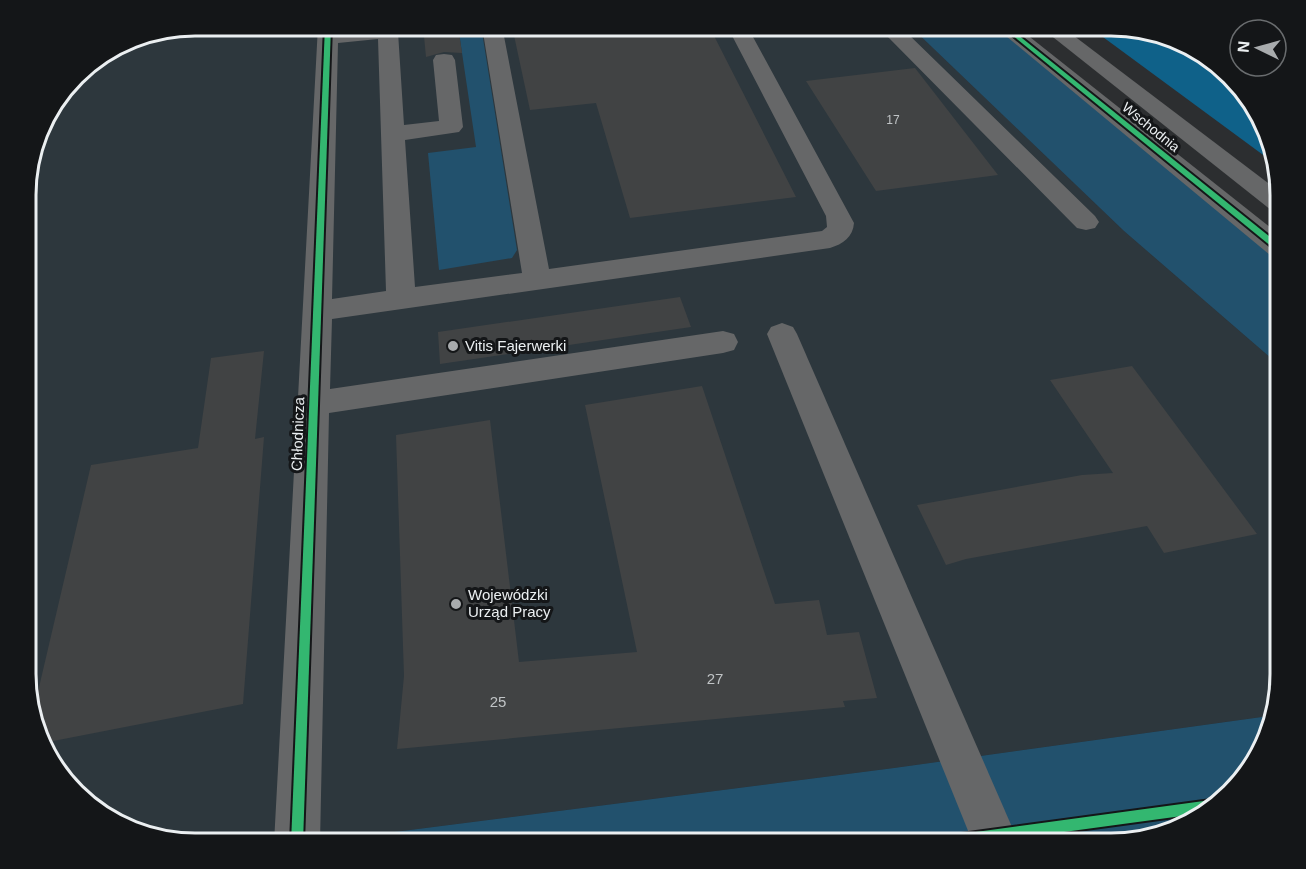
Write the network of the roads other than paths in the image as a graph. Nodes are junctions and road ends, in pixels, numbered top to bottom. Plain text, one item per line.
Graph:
1 (328, 36) edge
2 (388, 36) edge
3 (494, 36) edge
4 (742, 36) edge
5 (897, 36) edge
6 (1016, 36) edge
7 (1062, 36) edge
8 (444, 60) dead end
9 (393, 134) junction
10 (1270, 196) edge
11 (1086, 222) dead end
12 (1270, 241) edge
13 (537, 280) junction
14 (401, 299) junction
15 (317, 311) junction
16 (782, 334) dead end
17 (723, 342) dead end
18 (314, 404) junction
19 (297, 833) edge
20 (992, 833) edge

1 - 15 street, Chłodnicza
2 - 9 street
3 - 13 street
4 - 13 street
5 - 11 street
6 - 12 street, Wschodnia
7 - 10 street, Wschodnia
8 - 9 street
9 - 14 street
13 - 14 street
14 - 15 street
15 - 18 street, Chłodnicza
16 - 20 street
17 - 18 street
18 - 19 street, Chłodnicza

